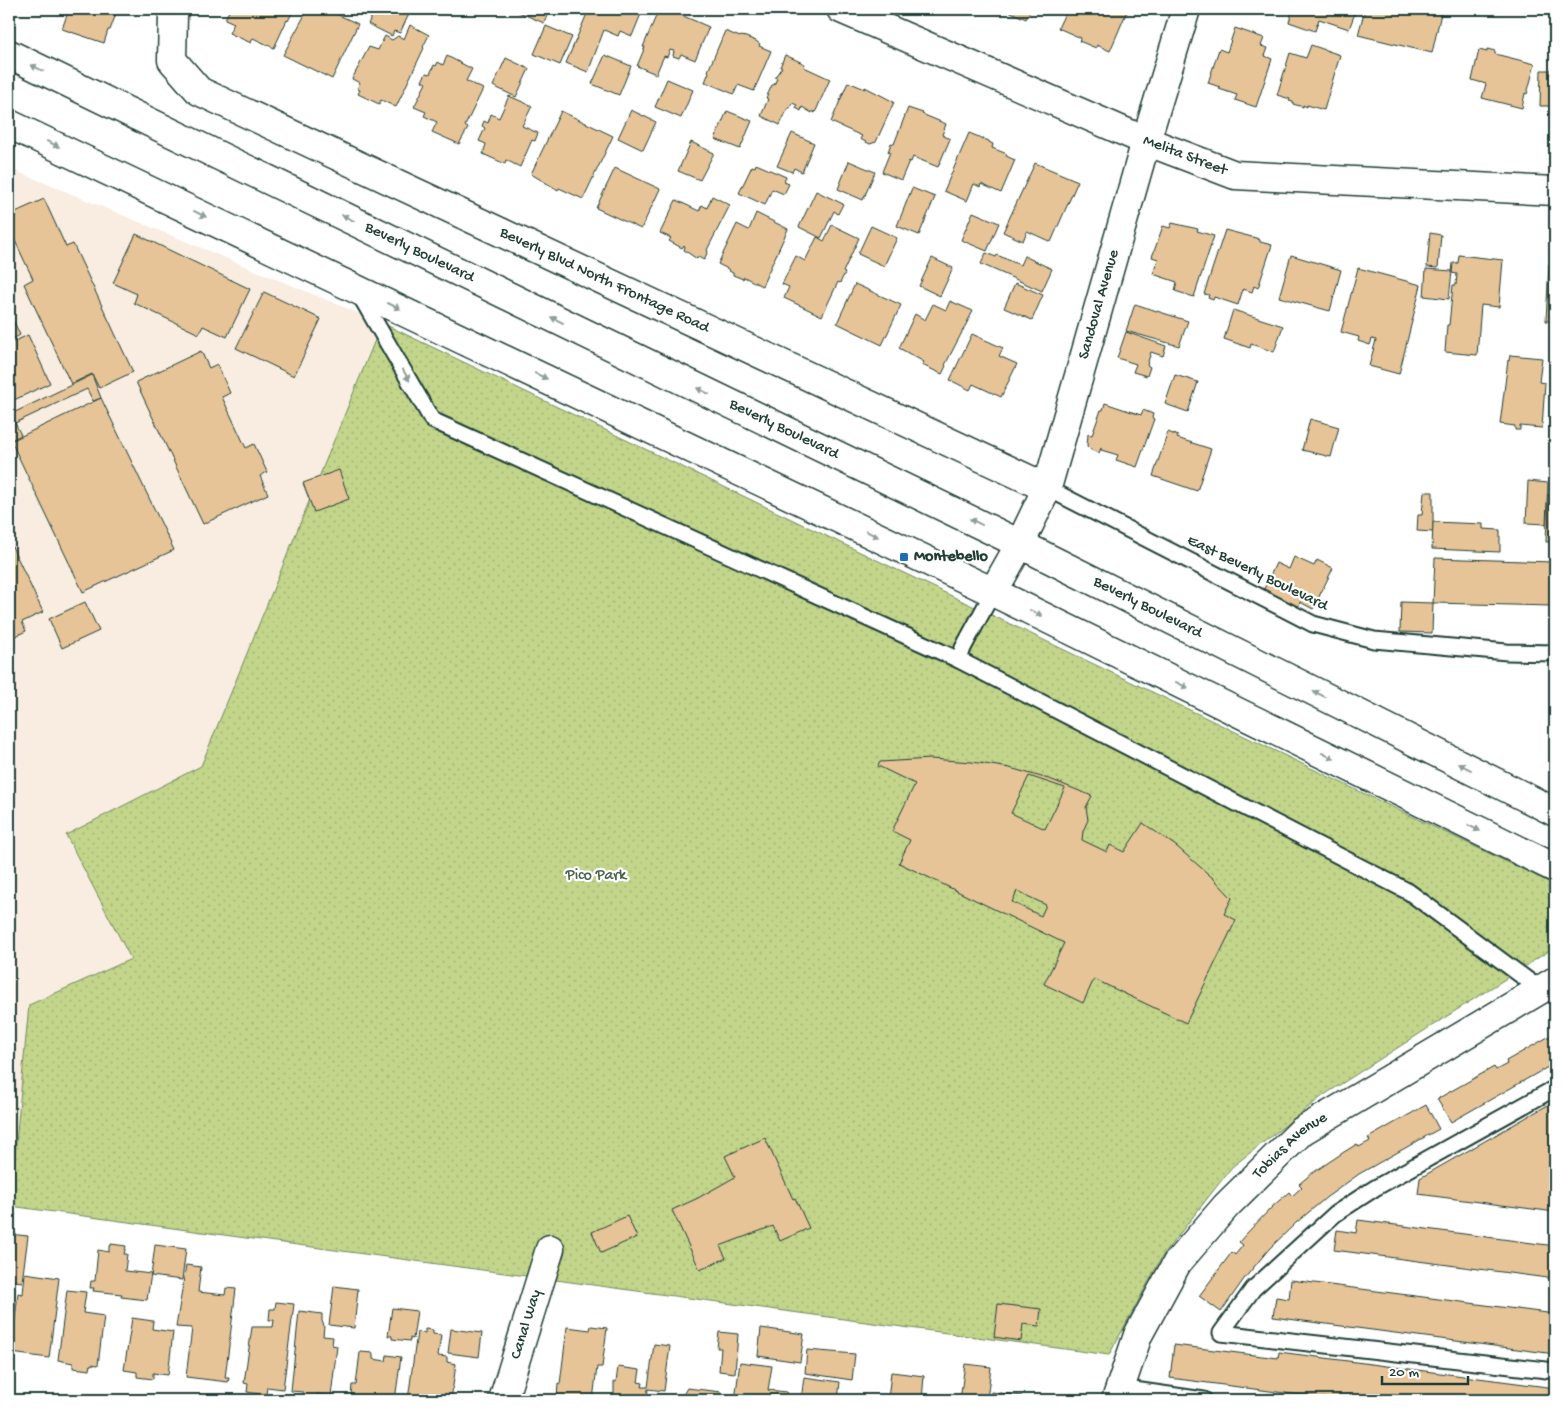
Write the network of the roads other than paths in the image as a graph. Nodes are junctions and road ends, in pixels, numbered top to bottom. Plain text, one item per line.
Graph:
1 (175, 9) edge
2 (841, 9) edge
3 (1186, 9) edge
4 (9, 54) edge
5 (9, 124) edge
6 (1146, 141) junction
7 (1555, 191) edge
8 (355, 288) junction
9 (1047, 488) junction
10 (1020, 544) junction
11 (993, 592) junction
12 (1555, 653) edge
13 (959, 660) junction
14 (1555, 812) edge
15 (1555, 868) edge
16 (1548, 985) edge
17 (1555, 1088) edge
18 (550, 1249) dead end
19 (1555, 1371) edge
20 (1118, 1394) edge
21 (503, 1400) edge
22 (1204, 1400) edge

1 - 9 main road, Beverly Blvd North Frontage Road
2 - 6 main road, Melita Street
3 - 6 main road, Sandoval Avenue
10 -> 4 main road, Beverly Boulevard
5 -> 8 main road
6 - 7 main road, Melita Street
6 - 9 main road, Sandoval Avenue
8 -> 11 main road
8 -> 13 lane
9 - 10 main road, Sandoval Avenue
9 - 12 lane, East Beverly Boulevard
10 - 11 main road, Sandoval Avenue
14 -> 10 main road, Beverly Boulevard
11 - 13 lane
11 -> 15 main road
13 - 16 lane
16 - 20 main road, Tobias Avenue
17 - 19 lane
18 - 21 main road, Canal Way
20 - 22 lane

